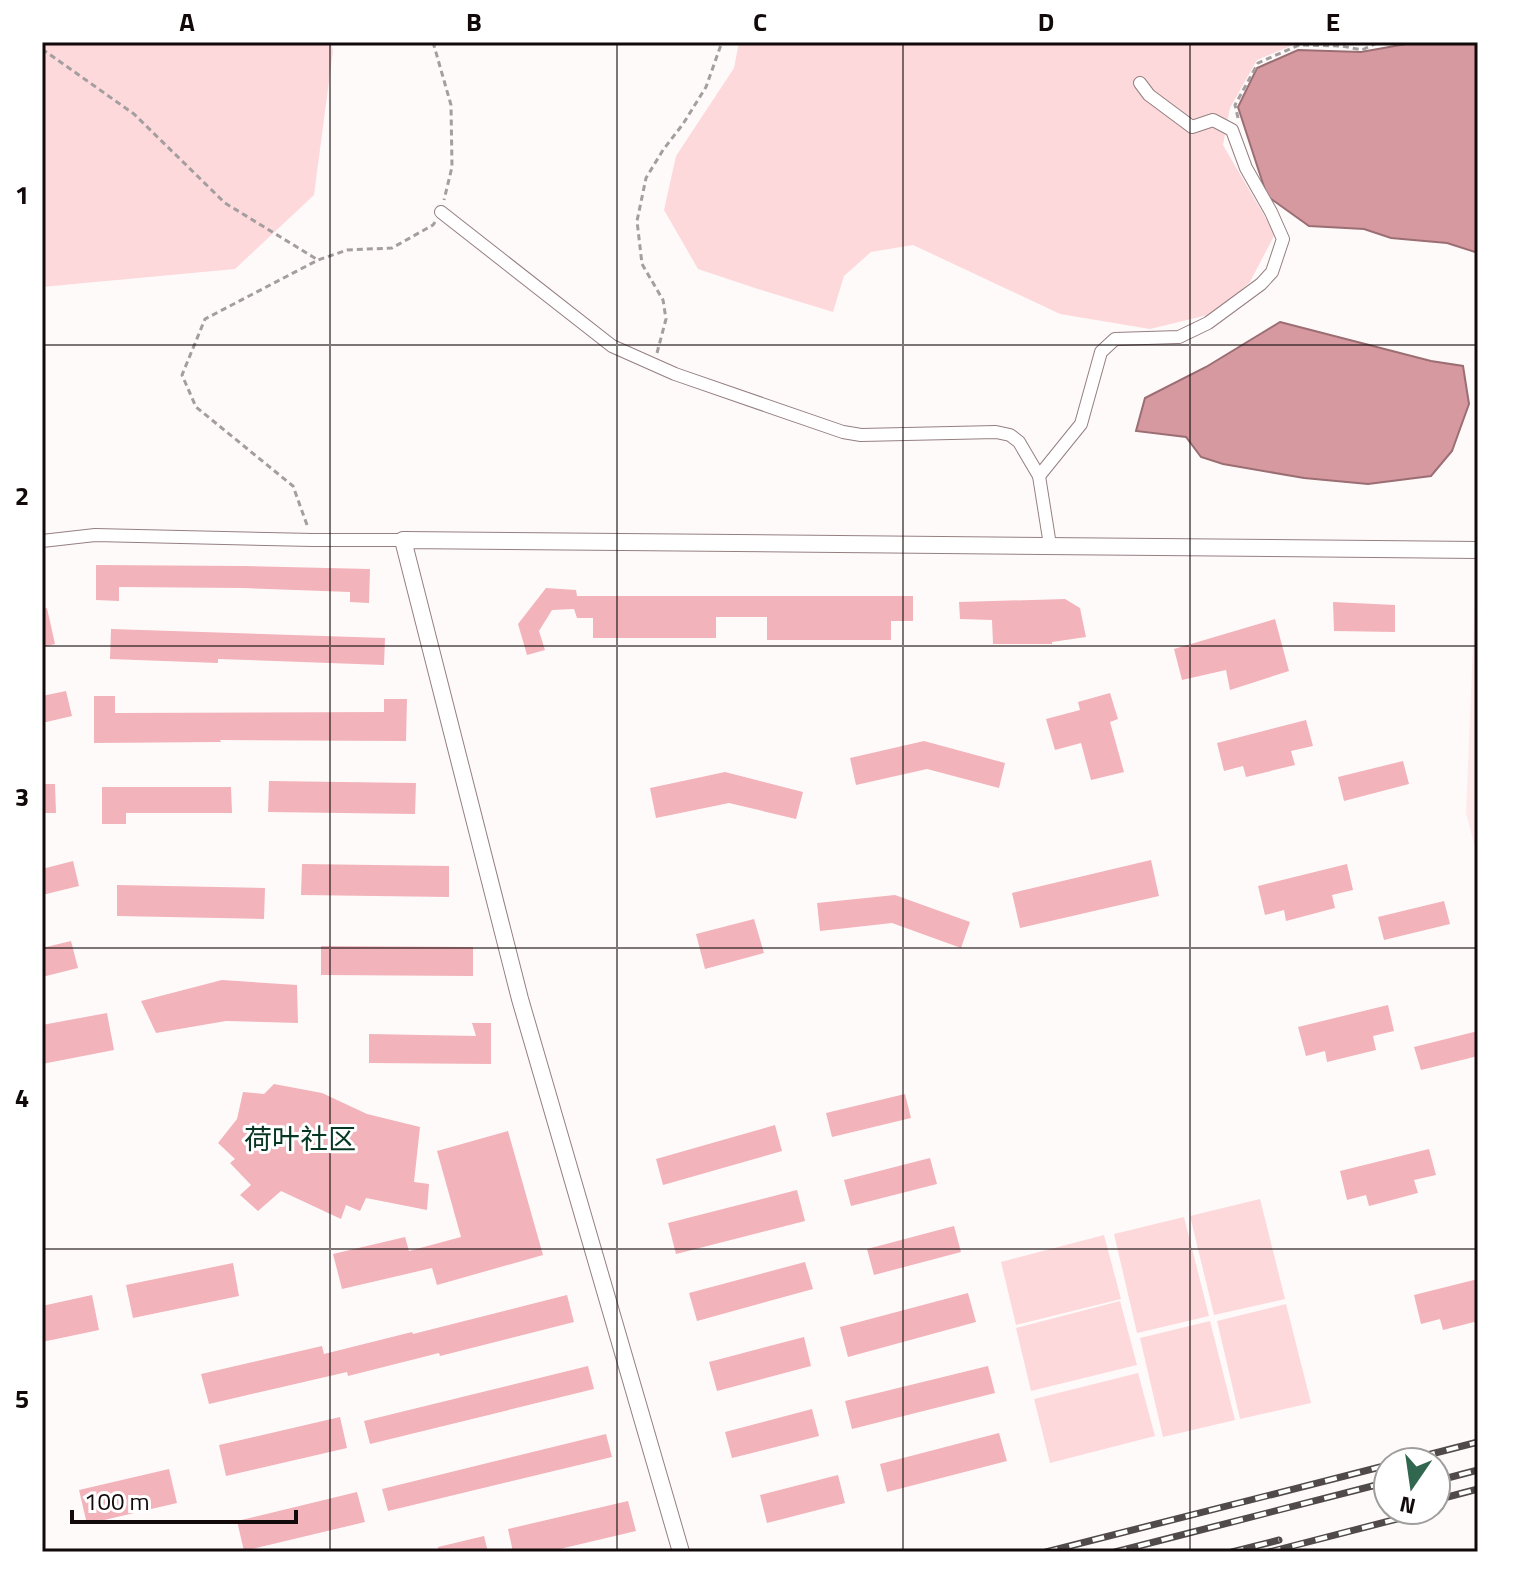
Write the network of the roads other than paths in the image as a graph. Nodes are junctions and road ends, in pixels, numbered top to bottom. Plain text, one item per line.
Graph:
1 (1140, 83) dead end
2 (441, 212) road end
3 (1039, 476) junction
4 (403, 540) junction
5 (42, 541) edge
6 (1050, 545) junction
7 (1478, 550) edge
8 (681, 1552) edge

1 - 3 street
2 - 3 street
3 - 6 street
4 - 5 street
4 - 6 main road
4 - 8 main road
6 - 7 main road

